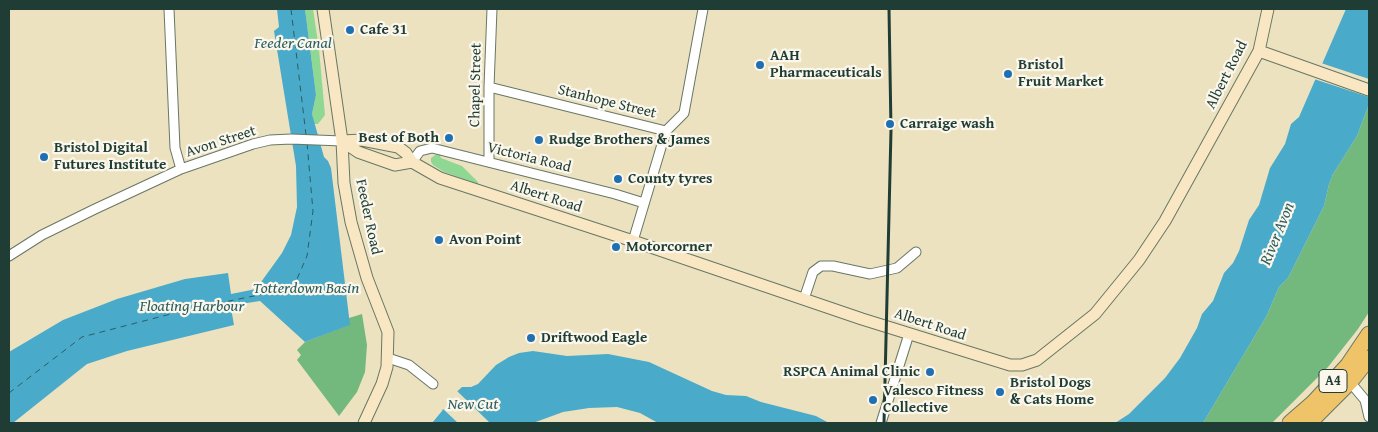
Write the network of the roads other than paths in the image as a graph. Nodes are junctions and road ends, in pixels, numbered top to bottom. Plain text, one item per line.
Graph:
1 (169, 9) edge
2 (323, 9) edge
3 (492, 9) edge
4 (702, 9) edge
5 (1268, 9) edge
6 (1259, 51) junction
7 (489, 87) junction
8 (1369, 90) edge
9 (666, 131) junction
10 (342, 141) junction
11 (412, 162) junction
12 (489, 162) junction
13 (180, 169) junction
14 (644, 203) junction
15 (633, 241) junction
16 (916, 252) dead end
17 (9, 256) edge
18 (804, 299) junction
19 (909, 334) junction
20 (1369, 334) edge
21 (388, 358) junction
22 (1369, 358) edge
23 (1350, 382) junction
24 (433, 384) dead end
25 (1369, 416) edge
26 (364, 423) edge
27 (881, 423) edge
28 (1290, 423) edge
29 (1309, 423) edge

1 - 13 street
2 - 10 street, Feeder Road
3 - 7 street, Chapel Street
4 - 9 street
5 - 6 street, Albert Road
6 - 8 street
6 - 19 street, Albert Road
7 - 9 street, Stanhope Street
7 - 12 street, Chapel Street
9 - 14 street, Stanhope Street
10 - 11 street
10 - 11 street, Albert Road
10 - 13 street, Avon Street
10 - 21 street, Feeder Road
11 - 12 street, Victoria Road
11 - 15 street, Albert Road
12 - 14 street, Victoria Road
13 - 17 street, Avon Street
14 - 15 street, Stanhope Street
15 - 18 street, Albert Road
16 - 18 street
18 - 19 street, Albert Road
19 - 27 street
20 - 28 highway, A4
21 - 24 street
21 - 26 street, Feeder Road
22 - 23 highway, A4
23 - 25 street
23 - 29 highway, A4

